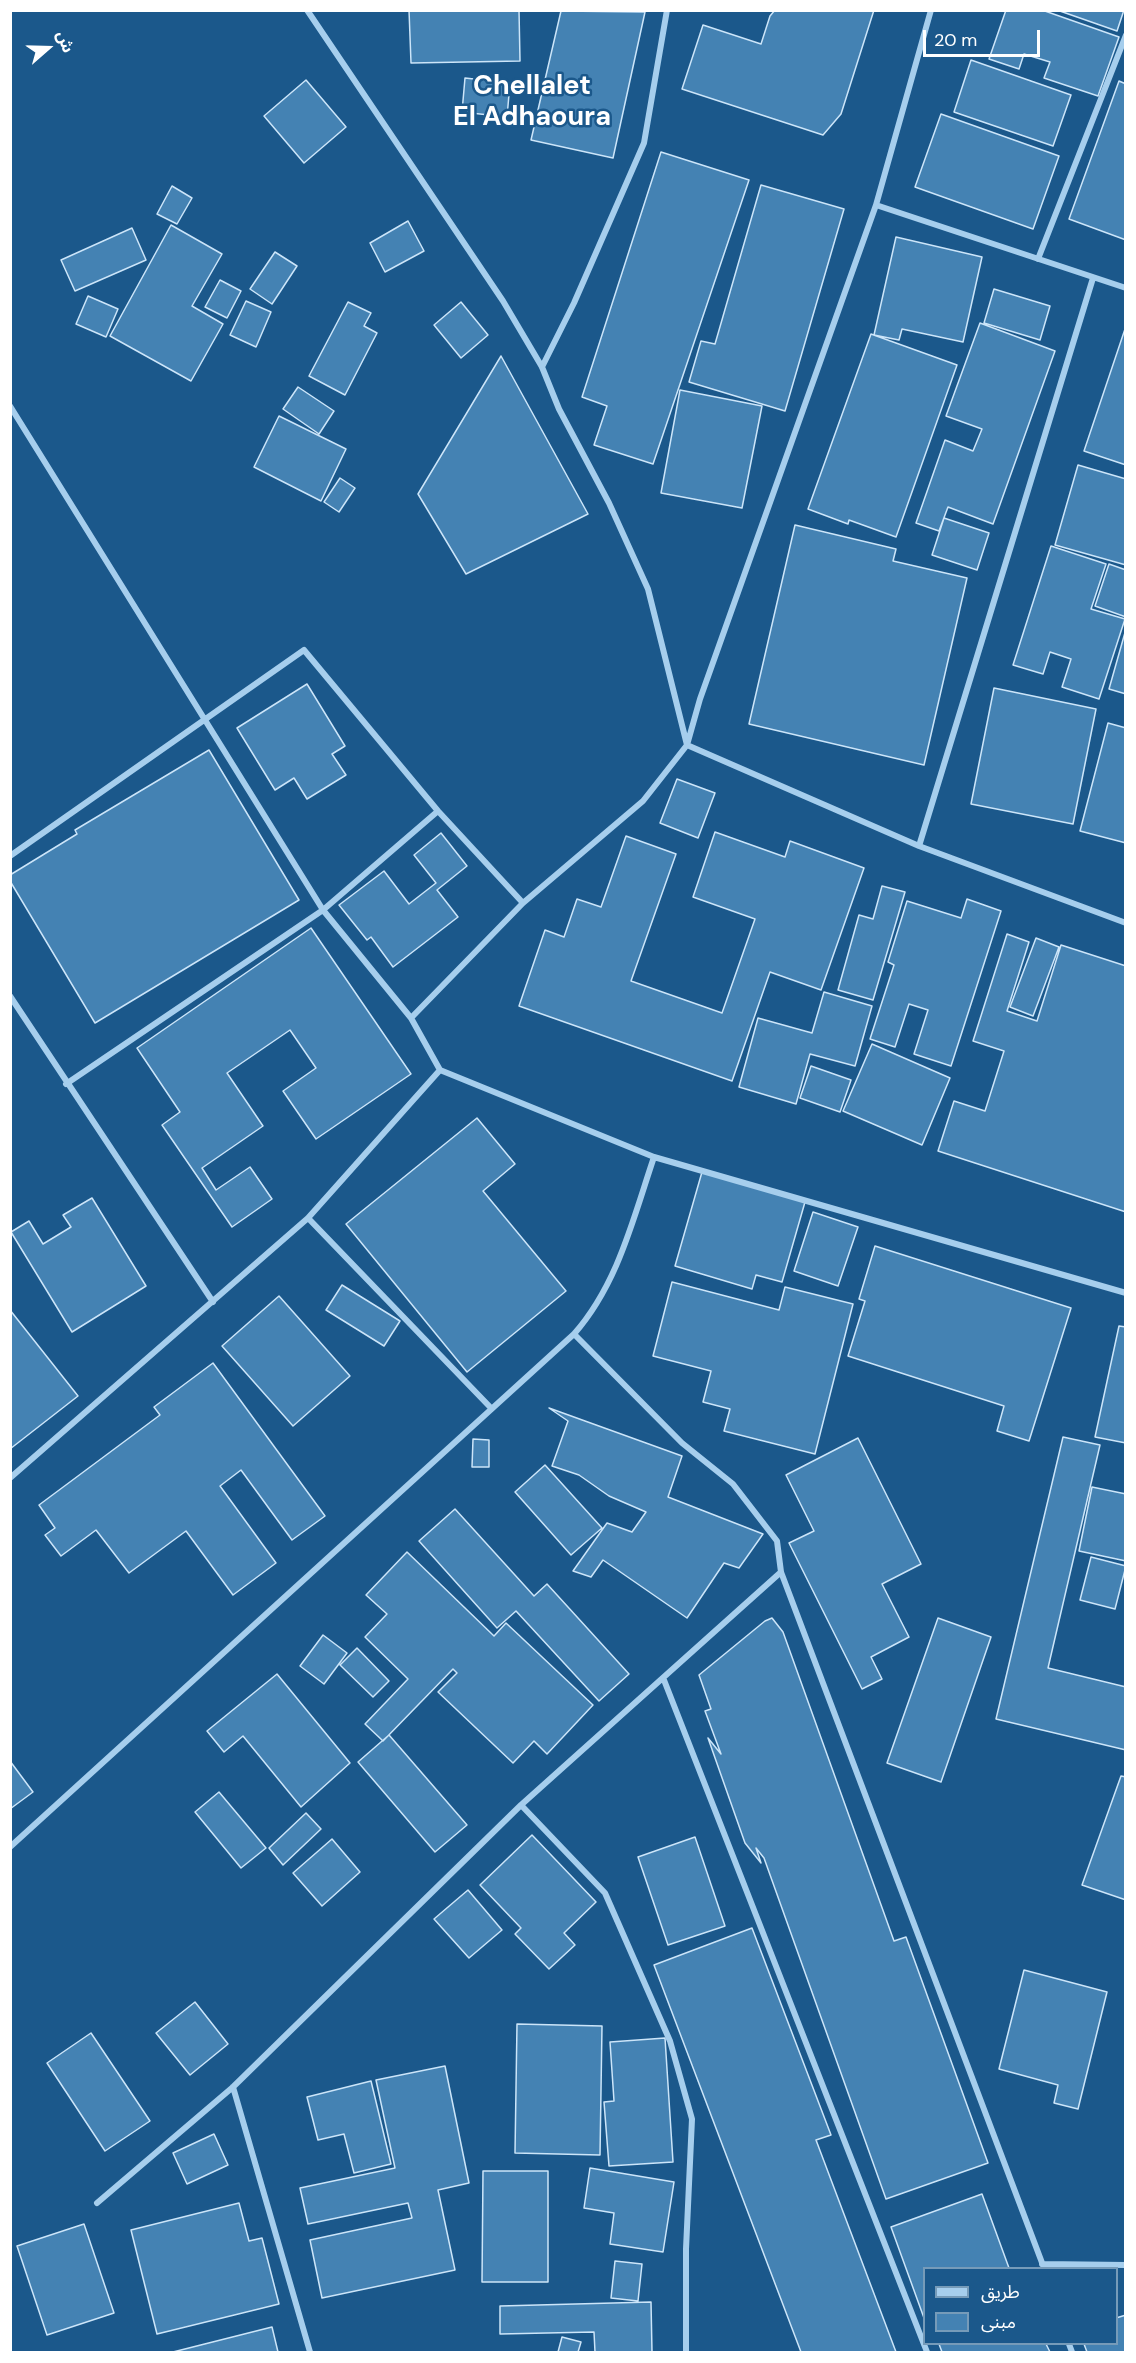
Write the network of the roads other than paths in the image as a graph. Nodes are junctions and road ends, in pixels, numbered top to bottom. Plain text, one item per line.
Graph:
1 (308, 10) edge
2 (667, 10) edge
3 (931, 10) edge
4 (1125, 35) edge
5 (876, 206) junction
6 (1038, 259) junction
7 (1093, 278) junction
8 (1125, 288) edge
9 (542, 367) junction
10 (10, 406) edge
11 (204, 721) junction
12 (687, 745) junction
13 (438, 811) junction
14 (919, 846) junction
15 (10, 856) edge
16 (523, 903) junction
17 (323, 910) junction
18 (1125, 923) edge
19 (10, 996) edge
20 (411, 1018) junction
21 (440, 1070) junction
22 (66, 1084) junction
23 (654, 1157) junction
24 (308, 1218) junction
25 (1125, 1293) edge
26 (213, 1302) junction
27 (574, 1334) junction
28 (491, 1408) junction
29 (10, 1478) edge
30 (781, 1572) junction
31 (664, 1680) junction
32 (521, 1805) junction
33 (10, 1847) edge
34 (233, 2087) junction
35 (98, 2203) dead end
36 (1125, 2265) edge
37 (1043, 2266) edge
38 (923, 2342) edge
39 (310, 2352) edge
40 (686, 2352) edge

1 - 9 street
2 - 9 street
3 - 5 street
4 - 6 street
5 - 6 street
5 - 12 street
6 - 7 street
7 - 8 street
7 - 14 street
9 - 12 street
10 - 11 street
11 - 13 street
11 - 15 street
11 - 17 street
12 - 14 street
12 - 16 street
13 - 16 street
13 - 17 street
14 - 18 street
16 - 20 street
17 - 20 street
17 - 22 street
19 - 22 street
20 - 21 street
21 - 23 street
21 - 24 street
22 - 26 street
23 - 25 street
23 - 27 street
24 - 26 street
24 - 28 street
26 - 29 street
27 - 28 street
27 - 30 street
28 - 33 street
30 - 31 street
30 - 37 street
31 - 32 street
31 - 38 street
32 - 34 street
32 - 40 street
34 - 35 street
34 - 39 street
36 - 37 street

